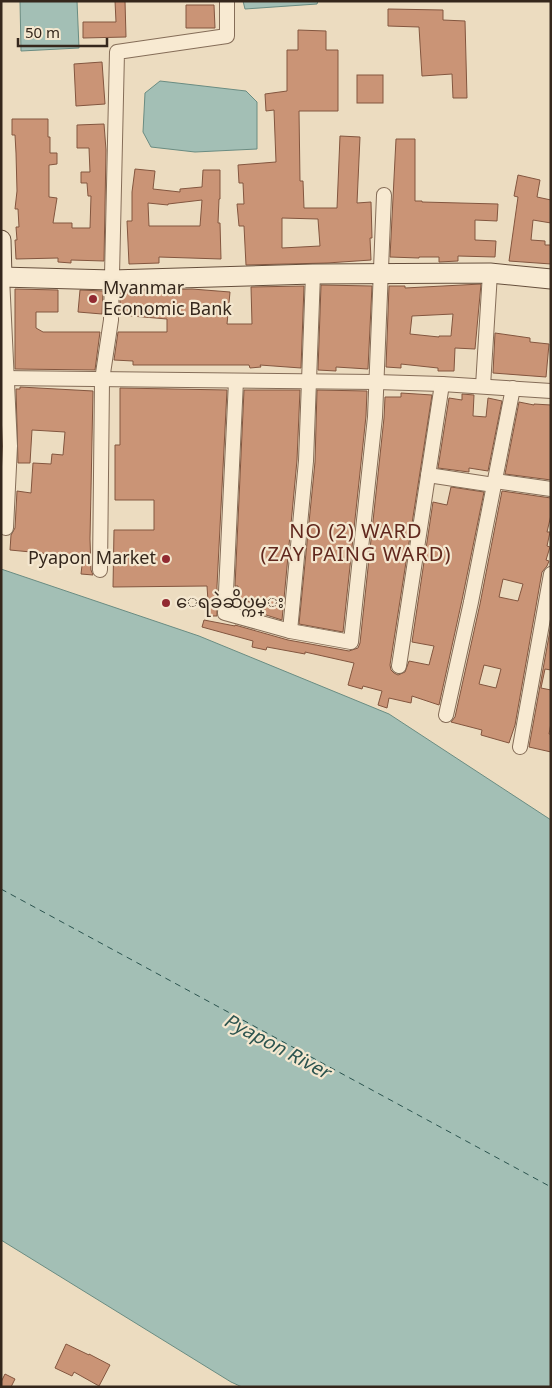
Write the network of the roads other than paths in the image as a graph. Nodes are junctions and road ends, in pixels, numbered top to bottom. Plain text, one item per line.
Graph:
1 (227, 1) edge
2 (384, 195) dead end
3 (1, 240) edge
4 (380, 273) junction
5 (490, 273) junction
6 (313, 274) junction
7 (2, 277) edge
8 (551, 279) edge
9 (112, 280) junction
10 (4, 378) edge
11 (102, 380) junction
12 (236, 381) junction
13 (310, 381) junction
14 (376, 382) junction
15 (442, 384) junction
16 (483, 386) junction
17 (513, 388) junction
18 (551, 391) edge
19 (428, 475) junction
20 (494, 483) junction
21 (551, 489) edge
22 (6, 528) dead end
23 (100, 570) dead end
24 (551, 574) edge
25 (290, 631) junction
26 (399, 666) dead end
27 (446, 715) dead end
28 (520, 747) dead end

1 - 9 street
2 - 4 street
3 - 7 main road
4 - 5 main road
4 - 6 main road
4 - 14 street
5 - 8 main road
5 - 16 street
6 - 9 main road
6 - 13 street
7 - 9 main road
7 - 10 street
9 - 11 street
10 - 11 street
10 - 22 street
11 - 12 street
11 - 23 street
12 - 13 street
12 - 25 street
13 - 14 street
13 - 25 street
14 - 15 street
14 - 25 street
15 - 16 street
15 - 19 street
16 - 17 street
17 - 18 street
17 - 20 street
19 - 20 street
19 - 26 street
20 - 21 street
20 - 27 street
24 - 28 street

